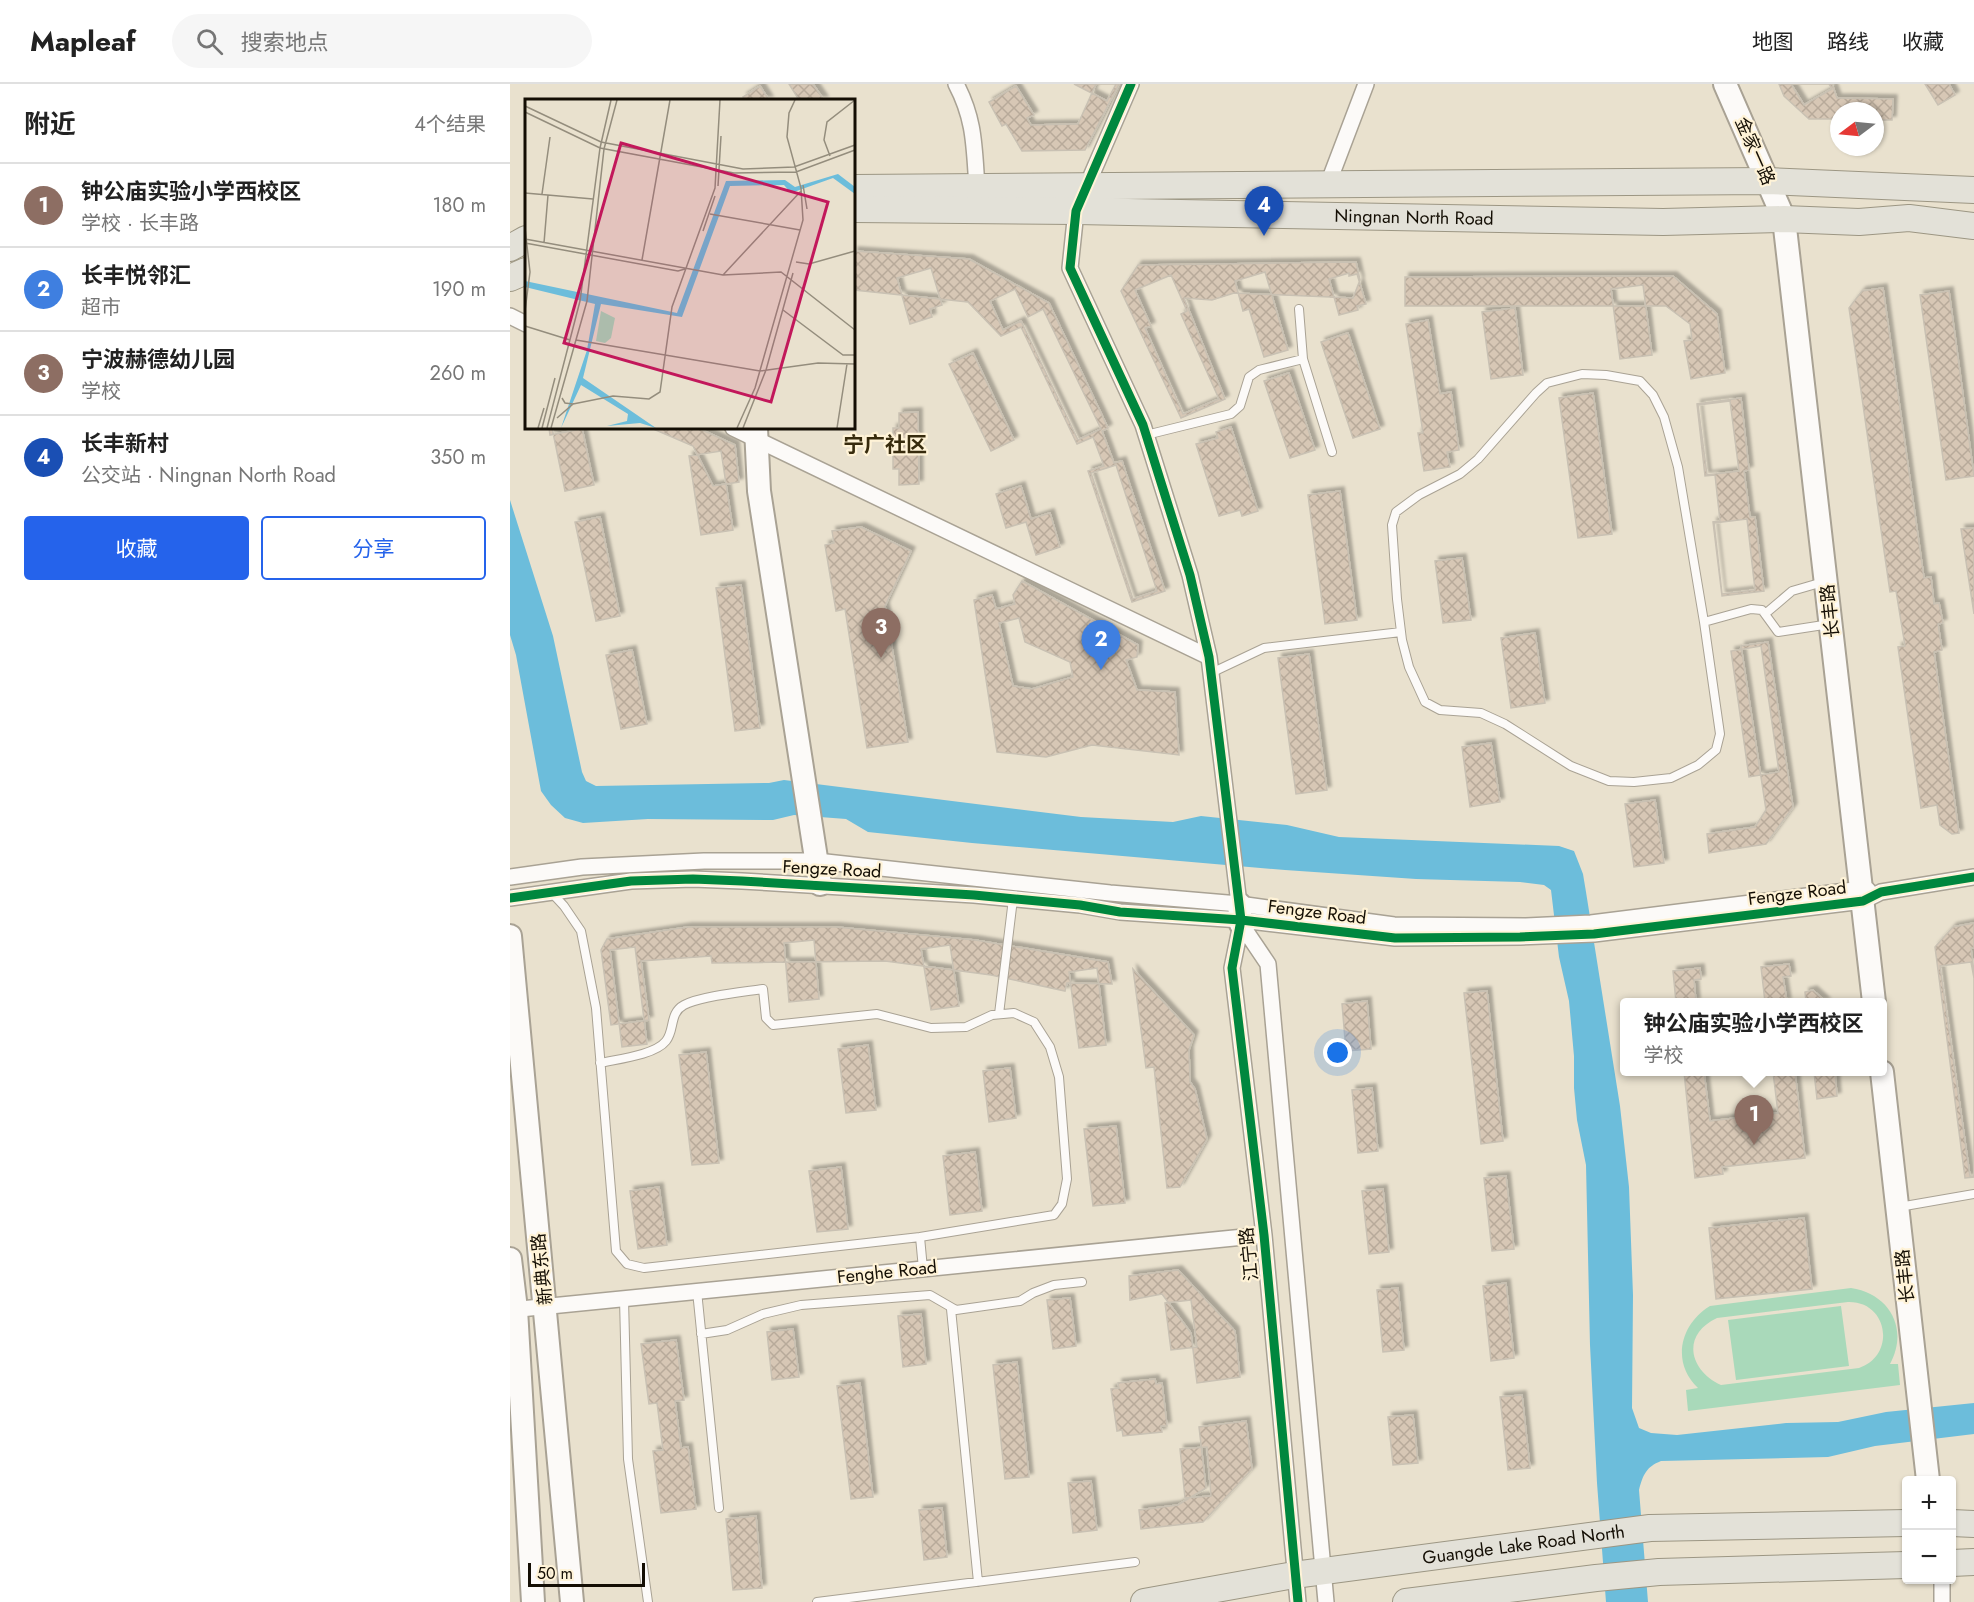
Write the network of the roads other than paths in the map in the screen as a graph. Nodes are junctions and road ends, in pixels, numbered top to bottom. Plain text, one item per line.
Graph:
1 (956, 84) edge
2 (1131, 84) edge
3 (1366, 84) edge
4 (1725, 84) edge
5 (1767, 181) junction
6 (1328, 184) junction
7 (1087, 186) junction
8 (976, 187) junction
9 (855, 188) edge
10 (1974, 190) edge
11 (855, 209) edge
12 (1076, 211) junction
13 (1784, 219) junction
14 (1974, 226) edge
15 (525, 240) edge
16 (510, 248) edge
17 (525, 272) edge
18 (510, 279) edge
19 (1299, 309) dead end
20 (510, 316) edge
21 (525, 324) edge
22 (1303, 359) junction
23 (738, 429) edge
24 (757, 433) edge
25 (1146, 435) junction
26 (1332, 452) dead end
27 (1826, 581) junction
28 (1765, 614) junction
29 (1704, 622) junction
30 (1831, 624) junction
31 (1401, 632) junction
32 (1209, 657) junction
33 (1211, 673) junction
34 (817, 861) junction
35 (510, 877) edge
36 (1974, 877) edge
37 (820, 884) junction
38 (550, 892) junction
39 (1868, 894) junction
40 (510, 898) edge
41 (1013, 899) junction
42 (1240, 916) junction
43 (1592, 928) junction
44 (510, 936) edge
45 (1874, 998) edge
46 (999, 1014) junction
47 (600, 1063) junction
48 (1883, 1076) edge
49 (1974, 1194) edge
50 (1897, 1207) junction
51 (1264, 1235) junction
52 (920, 1237) junction
53 (510, 1259) edge
54 (923, 1269) junction
55 (1082, 1282) dead end
56 (697, 1292) junction
57 (624, 1299) junction
58 (546, 1306) junction
59 (951, 1309) junction
60 (513, 1310) edge
61 (701, 1334) junction
62 (1928, 1476) edge
63 (719, 1508) dead end
64 (1902, 1523) edge
65 (1956, 1523) edge
66 (1974, 1524) edge
67 (1135, 1562) dead end
68 (1974, 1562) edge
69 (1956, 1563) edge
70 (1902, 1565) edge
71 (1322, 1571) junction
72 (1294, 1575) junction
73 (978, 1582) junction
74 (1942, 1584) edge
75 (533, 1602) edge
76 (572, 1602) edge
77 (648, 1602) edge
78 (817, 1602) edge
79 (1144, 1602) edge
80 (1298, 1602) edge
81 (1326, 1602) edge
82 (1406, 1602) edge
83 (1942, 1602) edge

1 - 8 street
2 - 7 street
3 - 6 street
4 - 5 street, 金家一路
5 - 6 main road, Ningnan North Road
5 - 10 main road, Ningnan North Road
5 - 13 street, 金家一路
6 - 7 main road, Ningnan North Road
7 - 8 main road, Ningnan North Road
7 - 12 street
8 - 9 main road, Ningnan North Road
11 - 12 main road, Ningnan North Road
12 - 13 main road, Ningnan North Road
12 - 25 street
13 - 14 main road, Ningnan North Road
13 - 27 street, 长丰路
15 - 16 main road
17 - 18 main road
19 - 22 lane
20 - 21 street
22 - 25 lane
22 - 26 lane
23 - 24 street
24 - 32 street
24 - 34 street
25 - 32 street
27 - 28 lane
27 - 30 street, 长丰路
28 - 29 lane
28 - 30 lane
29 - 31 lane
29 - 31 lane
30 - 39 street, 长丰路
31 - 33 lane
32 - 33 street
33 - 42 street
34 - 35 street, Fengze Road
34 - 37 street
34 - 42 street, Fengze Road
36 - 39 street, Fengze Road
37 - 38 street, Fengze Road
37 - 41 street, Fengze Road
38 - 40 street, Fengze Road
38 - 47 lane
39 - 43 street, Fengze Road
39 - 45 street, 长丰路
41 - 42 street, Fengze Road
41 - 46 lane
42 - 43 street, Fengze Road
42 - 43 street, Fengze Road
42 - 51 street, 江宁路
42 - 71 street
44 - 58 street, 新典东路
46 - 47 lane
46 - 52 lane
47 - 52 lane
48 - 50 street, 长丰路
49 - 50 lane
50 - 62 street, 长丰路
51 - 54 street, Fenghe Road
51 - 72 street, 江宁路
52 - 54 lane
53 - 60 street, 新典东路
54 - 56 street, Fenghe Road
55 - 59 lane
56 - 57 street, Fenghe Road
56 - 61 lane
57 - 58 street, Fenghe Road
57 - 77 lane
58 - 60 street, Fenghe Road
58 - 76 street, 新典东路
59 - 61 lane
59 - 73 lane
60 - 75 street, 新典东路
61 - 63 lane
64 - 71 main road, Guangde Lake Road North
65 - 66 main road
67 - 73 lane
68 - 69 main road
70 - 82 main road
71 - 72 main road, Guangde Lake Road North
71 - 81 street
72 - 79 main road, Guangde Lake Road North
72 - 80 street, 江宁路
73 - 78 lane
74 - 83 street

